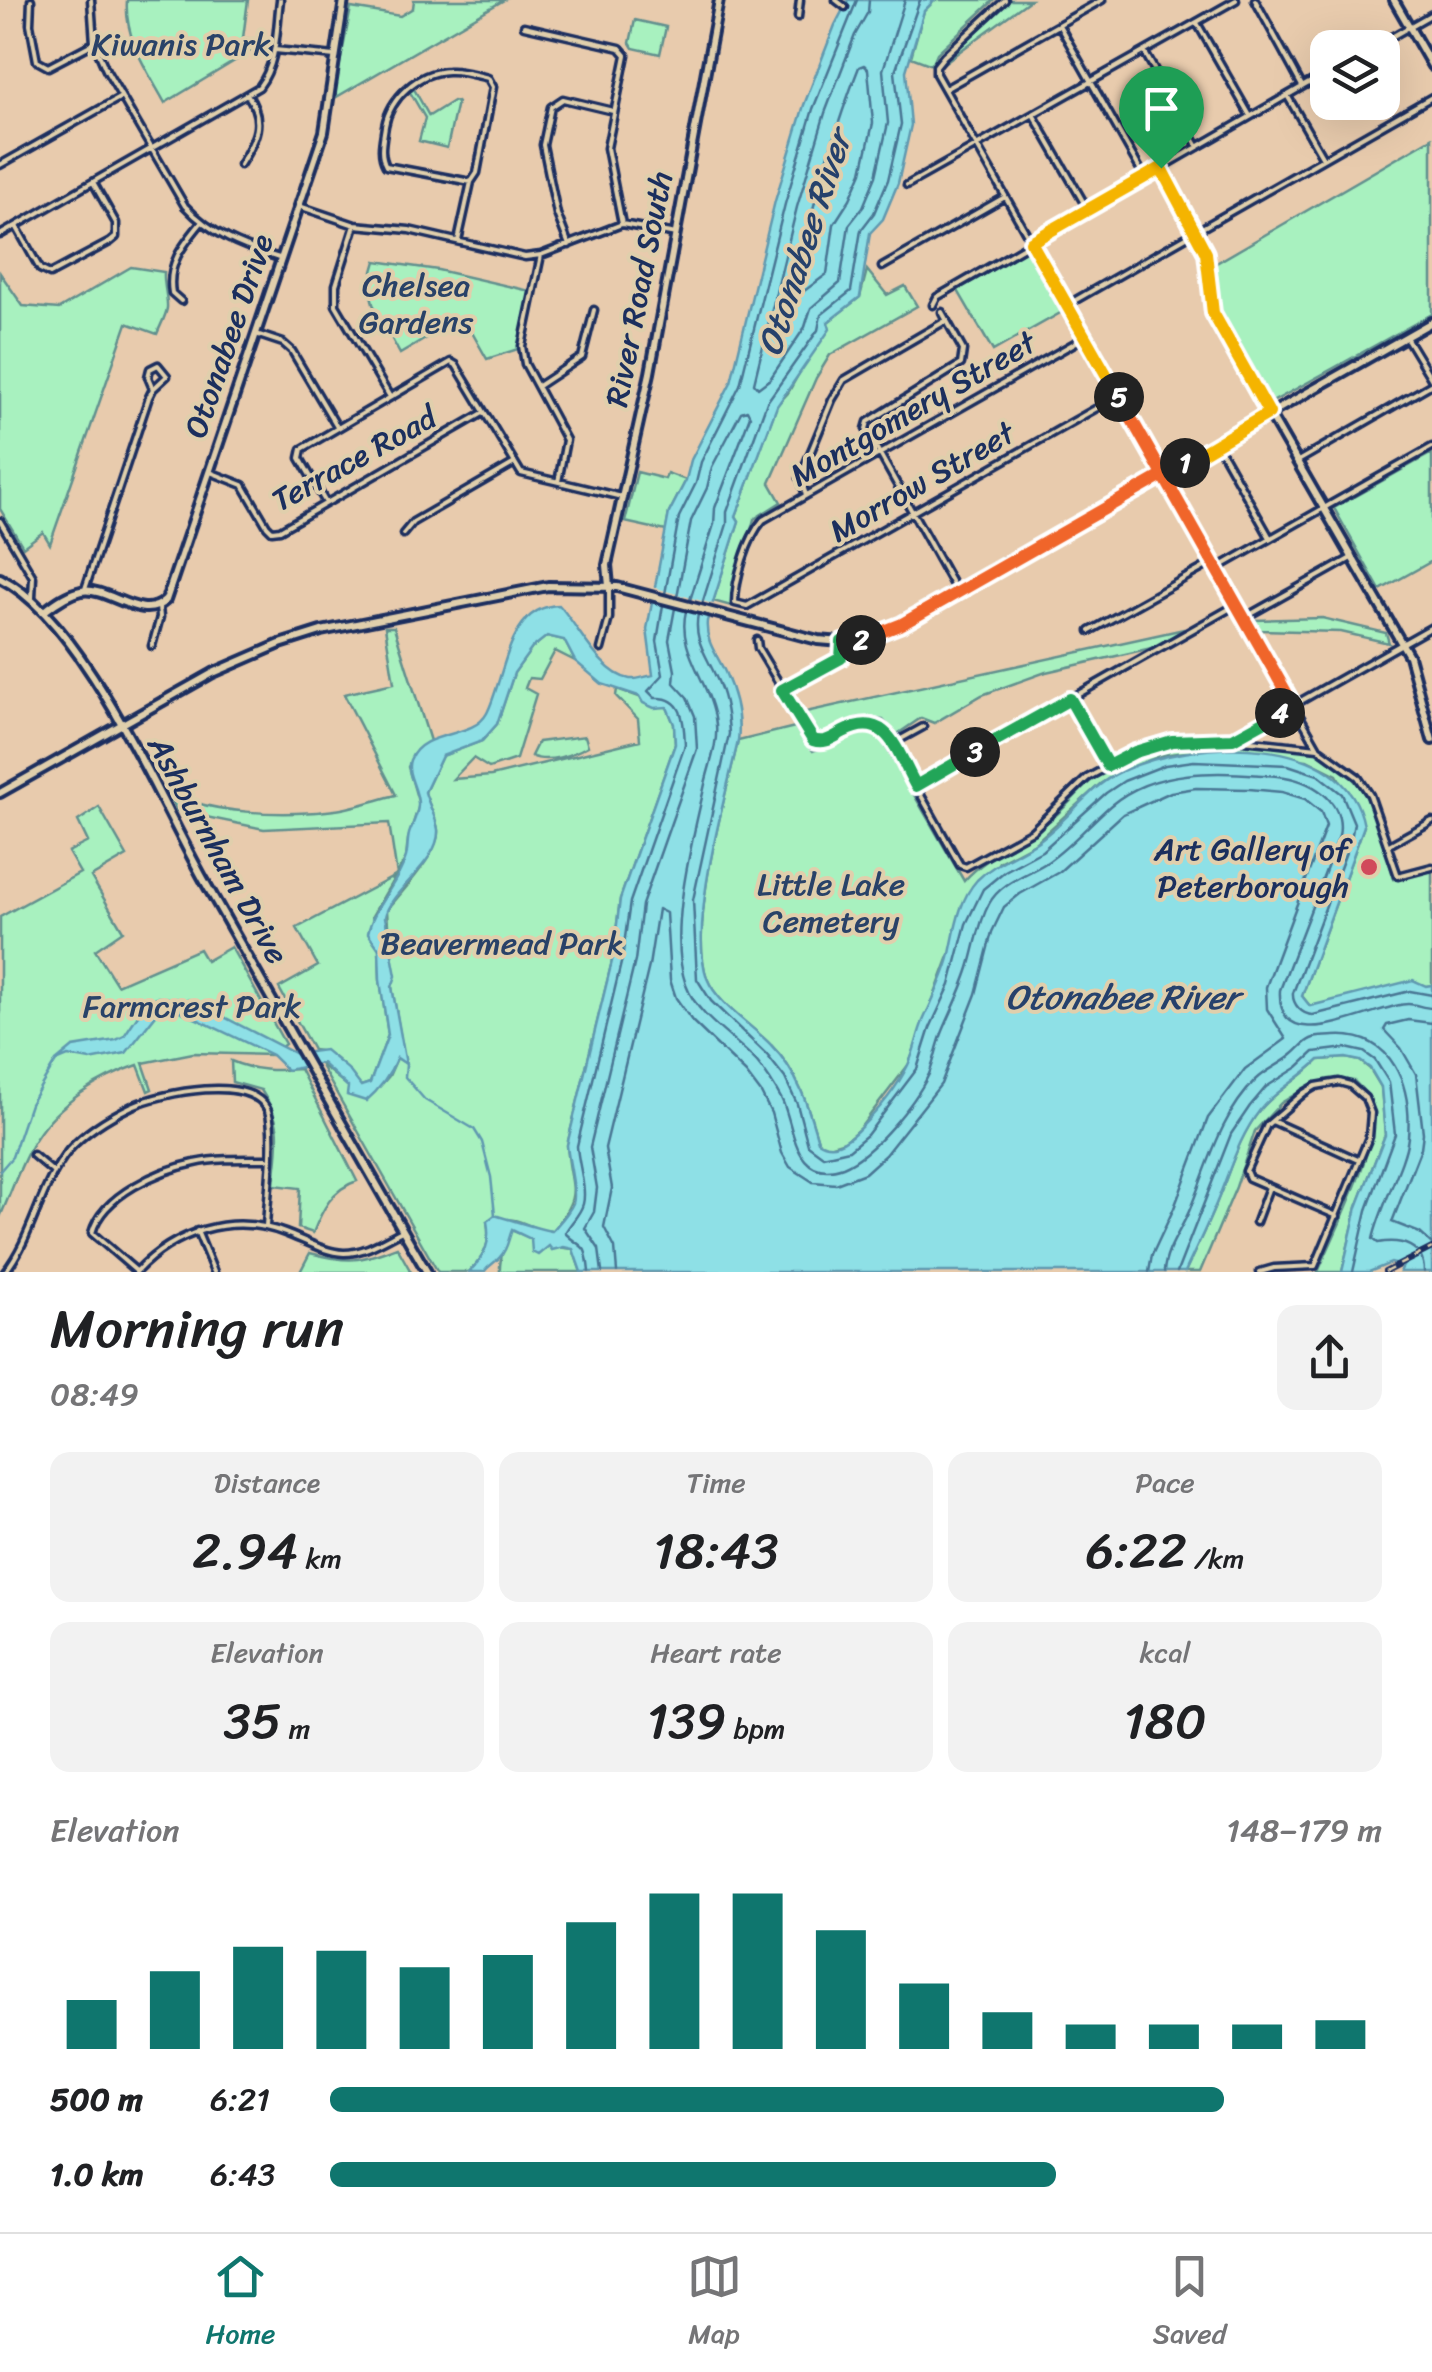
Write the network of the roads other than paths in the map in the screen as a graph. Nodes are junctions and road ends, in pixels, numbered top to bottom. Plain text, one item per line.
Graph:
1 (30, 0) edge
2 (92, 0) edge
3 (280, 0) edge
4 (344, 0) edge
5 (719, 0) edge
6 (800, 0) edge
7 (836, 0) edge
8 (1005, 0) edge
9 (1102, 0) edge
10 (1236, 0) edge
11 (1255, 0) edge
12 (1394, 0) edge
13 (845, 7) dead end
14 (1432, 14) edge
15 (798, 17) dead end
16 (1198, 23) junction
17 (1059, 24) junction
18 (524, 26) dead end
19 (1410, 26) junction
20 (1400, 32) edge
21 (94, 43) junction
22 (275, 50) junction
23 (1144, 53) junction
24 (336, 56) junction
25 (1432, 66) edge
26 (1310, 82) edge
27 (1092, 83) junction
28 (1302, 86) junction
29 (945, 89) junction
30 (246, 94) junction
31 (1287, 95) junction
32 (120, 97) junction
33 (1432, 97) edge
34 (613, 111) junction
35 (1034, 116) junction
36 (1250, 116) junction
37 (978, 147) junction
38 (1198, 147) junction
39 (150, 148) junction
40 (1323, 158) junction
41 (0, 165) edge
42 (240, 165) dead end
43 (1161, 168) junction
44 (1145, 178) junction
45 (93, 182) junction
46 (471, 182) junction
47 (907, 185) dead end
48 (1006, 197) junction
49 (299, 206) junction
50 (1088, 210) junction
51 (200, 224) junction
52 (622, 224) junction
53 (355, 225) junction
54 (16, 226) junction
55 (1196, 232) junction
56 (676, 234) junction
57 (0, 235) edge
58 (458, 242) junction
59 (1031, 242) junction
60 (569, 244) junction
61 (542, 255) junction
62 (281, 259) junction
63 (882, 266) dead end
64 (182, 301) dead end
65 (933, 304) dead end
66 (1067, 305) junction
67 (594, 310) dead end
68 (942, 312) dead end
69 (946, 320) junction
70 (1432, 322) edge
71 (256, 334) junction
72 (1085, 337) junction
73 (1406, 337) junction
74 (1432, 382) edge
75 (538, 386) junction
76 (153, 389) junction
77 (1118, 396) junction
78 (390, 397) junction
79 (483, 413) junction
80 (1269, 413) junction
81 (337, 427) junction
82 (1217, 444) junction
83 (1432, 447) edge
84 (878, 454) junction
85 (1298, 460) junction
86 (513, 464) junction
87 (210, 472) junction
88 (1162, 476) junction
89 (558, 482) junction
90 (806, 494) junction
91 (622, 497) junction
92 (326, 503) junction
93 (1324, 508) junction
94 (912, 514) junction
95 (0, 521) edge
96 (403, 534) dead end
97 (1270, 538) junction
98 (1353, 557) junction
99 (1214, 566) junction
100 (0, 578) edge
101 (609, 586) junction
102 (85, 590) junction
103 (957, 592) junction
104 (32, 598) junction
105 (1236, 605) junction
106 (748, 606) joint
107 (159, 607) junction
108 (45, 611) junction
109 (1244, 618) junction
110 (1432, 627) edge
111 (1090, 632) dead end
112 (878, 636) junction
113 (757, 640) dead end
114 (842, 642) junction
115 (1402, 644) junction
116 (152, 646) dead end
117 (600, 649) dead end
118 (841, 658) junction
119 (782, 690) junction
120 (1070, 699) junction
121 (1293, 705) junction
122 (120, 723) junction
123 (1430, 726) edge
124 (923, 727) dead end
125 (1233, 739) junction
126 (1432, 740) edge
127 (892, 744) junction
128 (1318, 748) junction
129 (1108, 766) junction
130 (916, 786) junction
131 (0, 793) edge
132 (1432, 821) edge
133 (1389, 845) junction
134 (1432, 867) edge
135 (1272, 1121) junction
136 (33, 1155) dead end
137 (269, 1159) junction
138 (1361, 1161) junction
139 (53, 1172) junction
140 (1269, 1187) junction
141 (1337, 1216) junction
142 (1256, 1222) dead end
143 (266, 1226) junction
144 (197, 1231) junction
145 (403, 1231) junction
146 (5, 1272) edge
147 (136, 1272) edge
148 (214, 1272) edge
149 (426, 1272) edge
150 (1260, 1272) edge

1 - 21 street
2 - 21 street
3 - 22 street
4 - 24 main road, Otonabee Drive
5 - 56 main road, River Road South
6 - 15 street
7 - 13 street
8 - 29 street
9 - 17 street
10 - 16 street
11 - 28 street
12 - 19 main road
14 - 19 street
16 - 23 street
16 - 36 street
17 - 27 street
17 - 29 street
18 - 34 street
19 - 20 street
19 - 25 main road
21 - 32 street
22 - 24 street
22 - 30 street
23 - 27 street
23 - 38 street
24 - 49 main road, Otonabee Drive
26 - 28 street
27 - 35 street
27 - 44 street
28 - 31 street
29 - 37 street
30 - 39 street
30 - 42 street
31 - 36 street
31 - 40 street
32 - 39 street
32 - 41 street
33 - 40 street
34 - 52 street
34 - 60 street
35 - 37 street
35 - 50 street
36 - 38 street
37 - 47 street
37 - 48 street
38 - 43 street
39 - 45 street
39 - 51 street
40 - 55 street
43 - 44 street
43 - 55 street
44 - 50 street
45 - 54 street
45 - 54 street
46 - 46 street
46 - 58 street
48 - 59 street
48 - 63 street
49 - 53 street
49 - 62 main road, Otonabee Drive
50 - 59 street
51 - 62 street
51 - 64 street
52 - 56 street
52 - 60 street
53 - 58 street
53 - 78 street
54 - 57 street
55 - 66 street
55 - 80 street
56 - 91 main road, River Road South
58 - 61 street
59 - 65 street
59 - 66 street
60 - 61 street
61 - 75 street
62 - 71 main road, Otonabee Drive
66 - 72 street
67 - 75 street
68 - 69 street
69 - 84 street
69 - 90 street
70 - 73 main road
71 - 81 street
71 - 87 main road, Otonabee Drive
72 - 77 street
72 - 84 street, Montgomery Street
73 - 74 street
73 - 80 main road
74 - 85 street
75 - 89 street
76 - 76 street
76 - 102 street
77 - 88 street
77 - 94 street, Morrow Street
78 - 79 street
78 - 81 street
79 - 86 street
79 - 92 street, Terrace Road
80 - 82 main road
80 - 85 main road
81 - 92 street
82 - 88 main road
82 - 97 street
83 - 93 street
84 - 90 street, Montgomery Street
84 - 94 street
85 - 93 main road
86 - 89 street
86 - 96 street
87 - 92 street, Terrace Road
87 - 107 main road, Otonabee Drive
88 - 99 street
88 - 103 main road
89 - 91 street
90 - 106 street, Montgomery Street
91 - 101 main road, River Road South
93 - 97 street
93 - 98 main road
94 - 103 street
94 - 106 street, Morrow Street
95 - 104 street
97 - 99 street
98 - 109 street
98 - 115 main road
99 - 105 street
99 - 111 street
100 - 104 main road, Ashburnham Drive
101 - 114 main road
101 - 117 street
101 - 122 main road
102 - 107 main road
102 - 108 main road
103 - 112 main road
104 - 108 main road, Ashburnham Drive
105 - 109 street
105 - 120 street
107 - 116 street
108 - 122 main road, Ashburnham Drive
109 - 121 street
110 - 115 street
112 - 114 main road
112 - 118 street
113 - 119 street
114 - 118 street
115 - 121 street
115 - 123 main road
118 - 119 street
119 - 127 street
120 - 129 street
120 - 130 street
121 - 125 street
121 - 128 street
122 - 131 main road
122 - 145 main road, Ashburnham Drive
123 - 126 main road
124 - 127 street
125 - 128 street
125 - 129 street
127 - 130 street
128 - 133 street
129 - 130 street
132 - 133 street
133 - 134 street
135 - 138 street
135 - 138 street
135 - 140 street
136 - 139 street
137 - 139 street
137 - 143 street
137 - 147 street
138 - 141 street
139 - 146 street
140 - 141 street
140 - 142 street
141 - 150 street
143 - 144 street
143 - 145 street
144 - 147 street
144 - 148 street
145 - 149 main road, Ashburnham Drive

